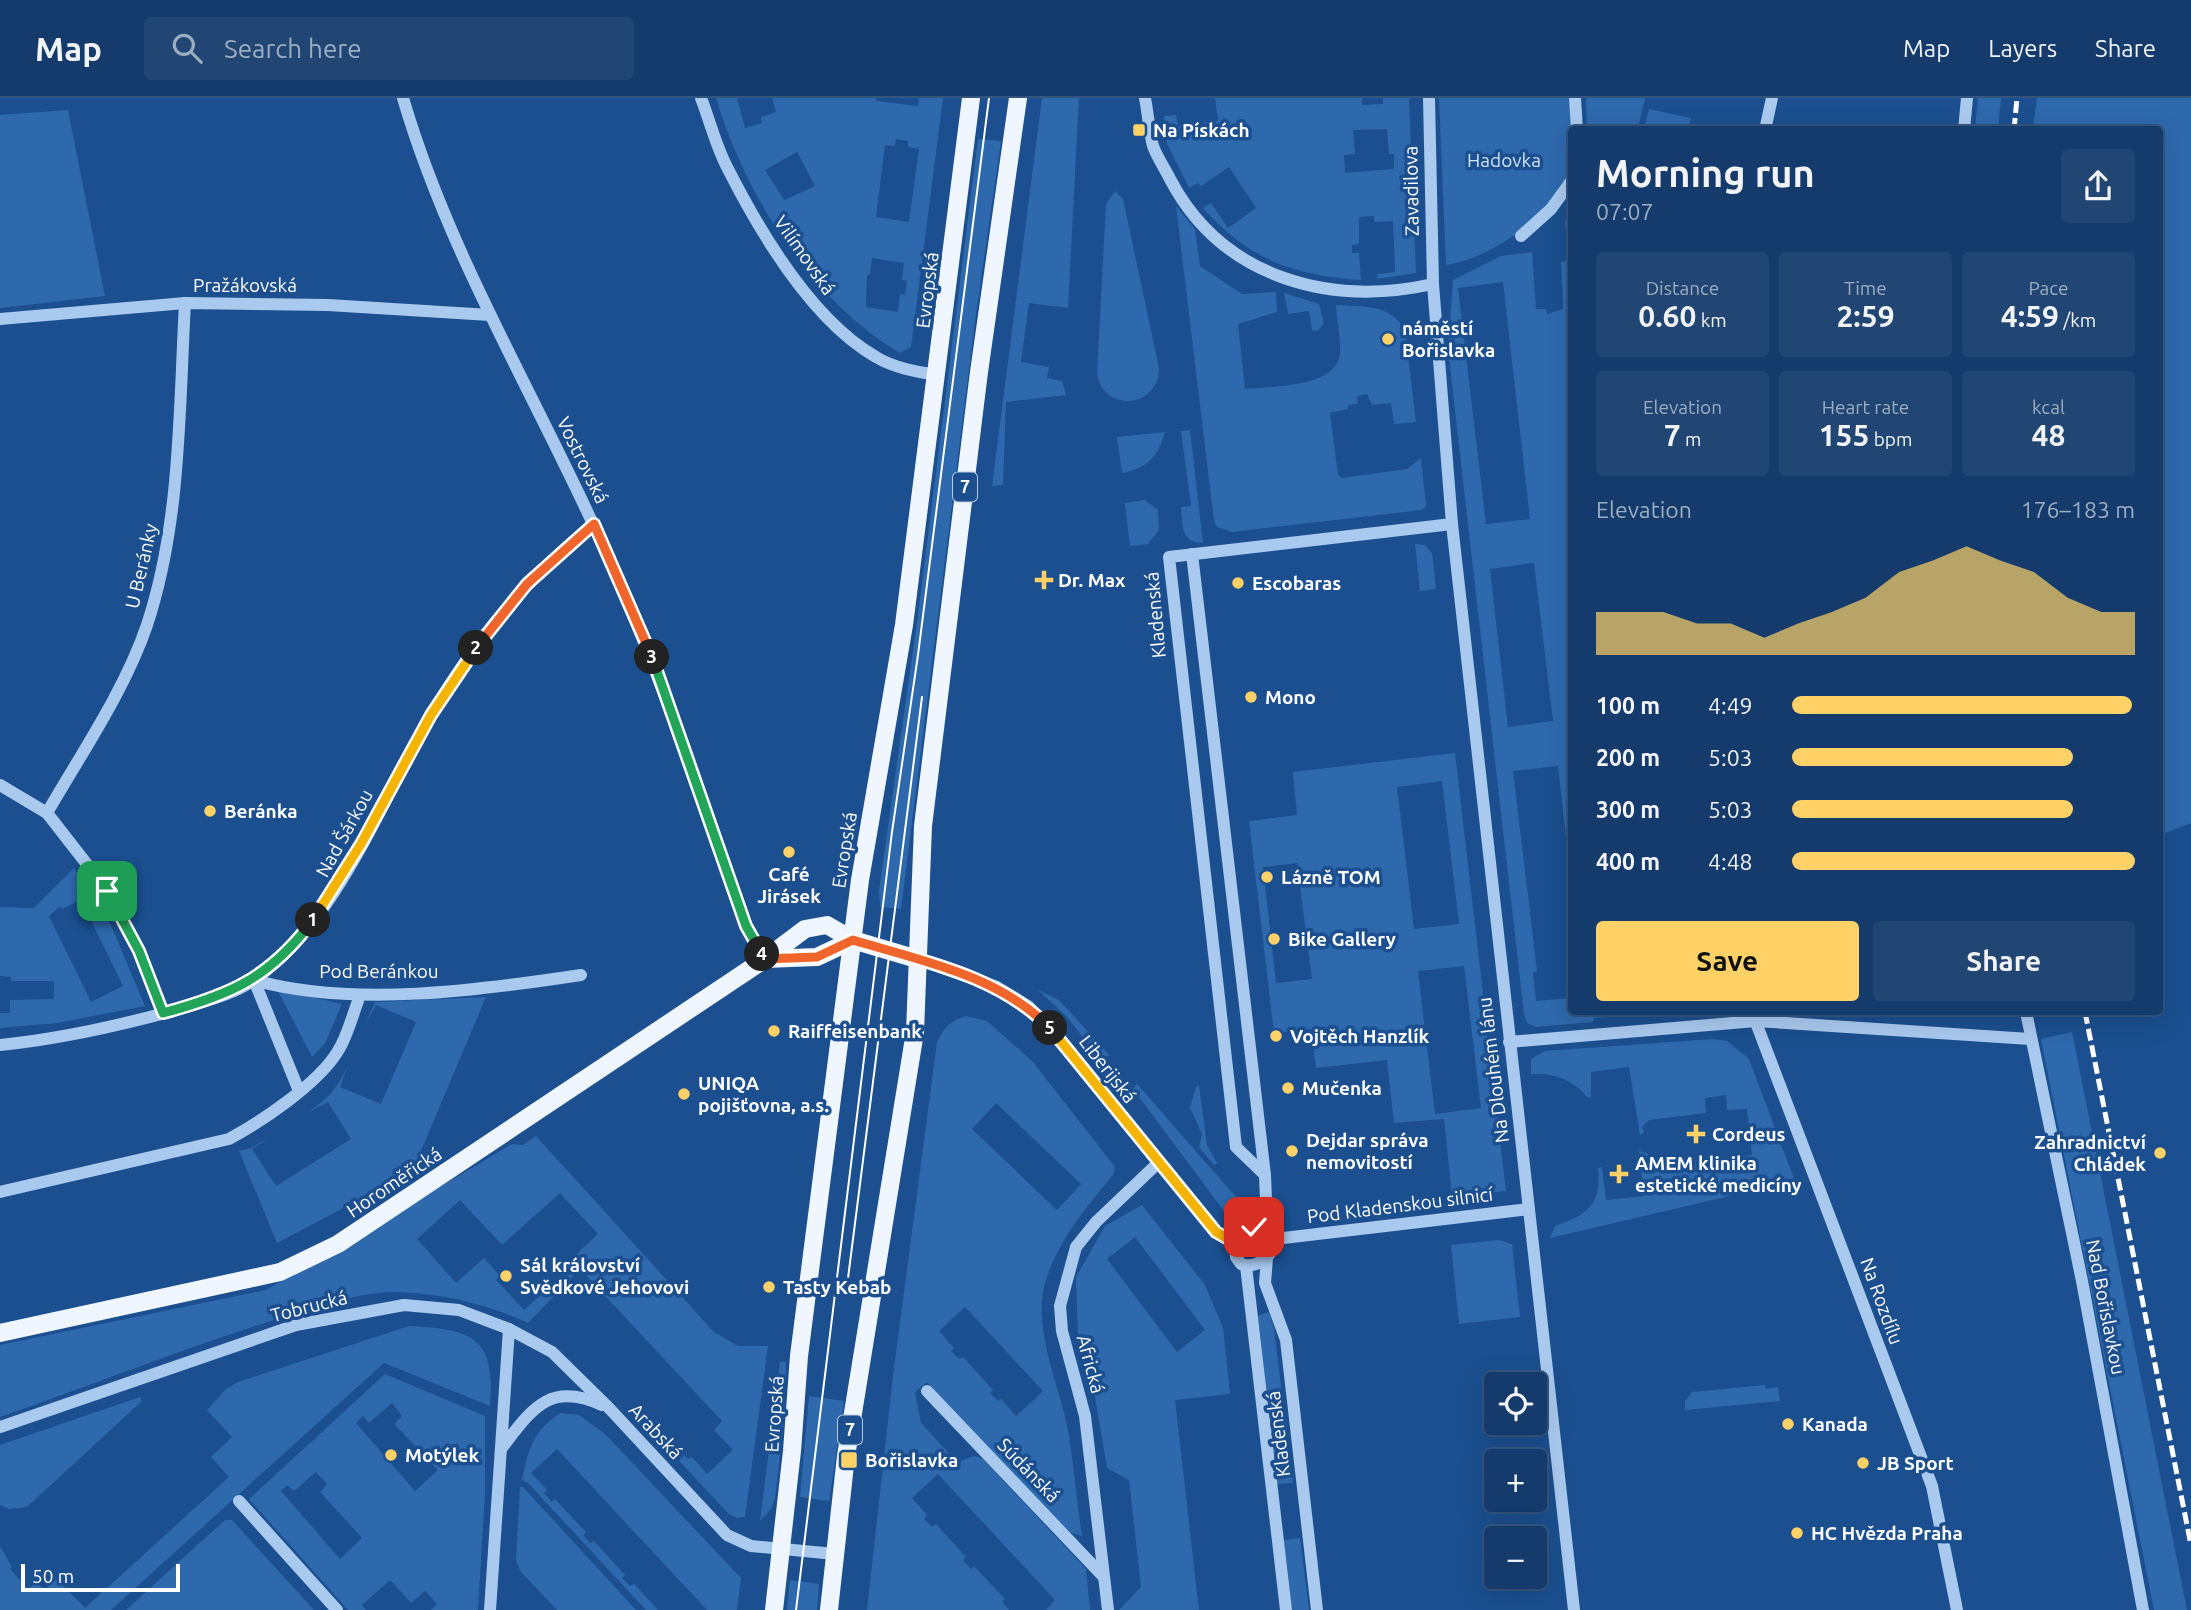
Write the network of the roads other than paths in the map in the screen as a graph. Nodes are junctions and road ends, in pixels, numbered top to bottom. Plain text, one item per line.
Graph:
1 (403, 98) edge
2 (701, 98) edge
3 (971, 98) edge
4 (1018, 98) edge
5 (1145, 98) edge
6 (1429, 98) edge
7 (1575, 98) edge
8 (1772, 98) edge
9 (1967, 98) edge
10 (1577, 126) edge
11 (1766, 126) edge
12 (1964, 126) edge
13 (1568, 186) edge
14 (1521, 236) dead end
15 (1433, 284) junction
16 (185, 303) junction
17 (490, 315) junction
18 (0, 319) edge
19 (938, 375) junction
20 (594, 524) junction
21 (1452, 524) junction
22 (1192, 555) junction
23 (0, 785) edge
24 (47, 813) junction
25 (853, 940) junction
26 (765, 959) junction
27 (917, 959) junction
28 (581, 975) dead end
29 (254, 980) junction
30 (358, 1001) dead end
31 (163, 1013) junction
32 (2026, 1015) edge
33 (1754, 1016) edge
34 (2030, 1039) junction
35 (1509, 1042) junction
36 (0, 1045) edge
37 (299, 1091) junction
38 (1158, 1163) junction
39 (1265, 1175) junction
40 (0, 1192) edge
41 (1529, 1209) junction
42 (1267, 1226) junction
43 (1275, 1239) junction
44 (1237, 1244) junction
45 (1267, 1258) junction
46 (1246, 1266) junction
47 (509, 1329) junction
48 (0, 1333) edge
49 (927, 1391) dead end
50 (609, 1408) junction
51 (0, 1427) edge
52 (501, 1449) junction
53 (239, 1501) dead end
54 (781, 1549) junction
55 (835, 1554) junction
56 (1103, 1576) junction
57 (337, 1610) edge
58 (490, 1610) edge
59 (775, 1610) edge
60 (829, 1610) edge
61 (1108, 1610) edge
62 (1286, 1610) edge
63 (1317, 1610) edge
64 (1574, 1610) edge
65 (1956, 1610) edge
66 (2143, 1610) edge

1 - 17 street, Vostrovská
2 - 19 street, Vilímovská
3 - 19 main road, Evropská / 7
4 - 27 main road, 7
5 - 15 street
6 - 15 street, Zavadilova
7 - 10 street
8 - 11 street
9 - 12 street
13 - 14 street
15 - 21 street
16 - 17 street, Pražákovská
16 - 18 street, Pražákovská
16 - 24 street, U Beránky
17 - 20 street, Vostrovská
19 - 25 main road, Evropská / 7
20 - 26 street, Vostrovská
20 - 29 street, Nad Šárkou
21 - 22 street
21 - 35 street, Na Dlouhém lánu
22 - 39 street
22 - 39 street, Kladenská
23 - 24 street
24 - 31 street
25 - 26 main road
25 - 26 main road, Horoměřická
25 - 27 main road
25 - 54 main road, Evropská / 7
26 - 48 main road, Horoměřická
27 - 38 street, Liberijská
27 - 55 main road, 7
28 - 29 street, Pod Beránkou
29 - 31 street, Nad Šárkou
29 - 37 street
30 - 37 street, Pod Beránkou
31 - 36 street, Nad Šárkou
32 - 34 street, Nad Bořislavkou
33 - 34 street
33 - 35 street
33 - 65 street, Na Rozdílu
34 - 66 street, Nad Bořislavkou
35 - 41 street, Na Dlouhém lánu
37 - 40 street, Pod Beránkou
38 - 44 street, Liberijská
38 - 56 street, Africká
39 - 42 street
41 - 43 street, Pod Kladenskou silnicí
41 - 64 street, Na Dlouhém lánu
42 - 43 street
42 - 44 street
43 - 45 street
44 - 46 street
45 - 46 street
45 - 63 street, Kladenská
46 - 62 street, Kladenská
47 - 50 street, Tobrucká
47 - 51 street, Tobrucká
47 - 52 street
49 - 56 street, Súdánská
50 - 52 street, Arabská
50 - 54 street, Arabská
52 - 58 street
53 - 57 street
54 - 55 street, Arabská
54 - 59 main road, Evropská / 7
55 - 60 main road, 7
56 - 61 street, Africká

